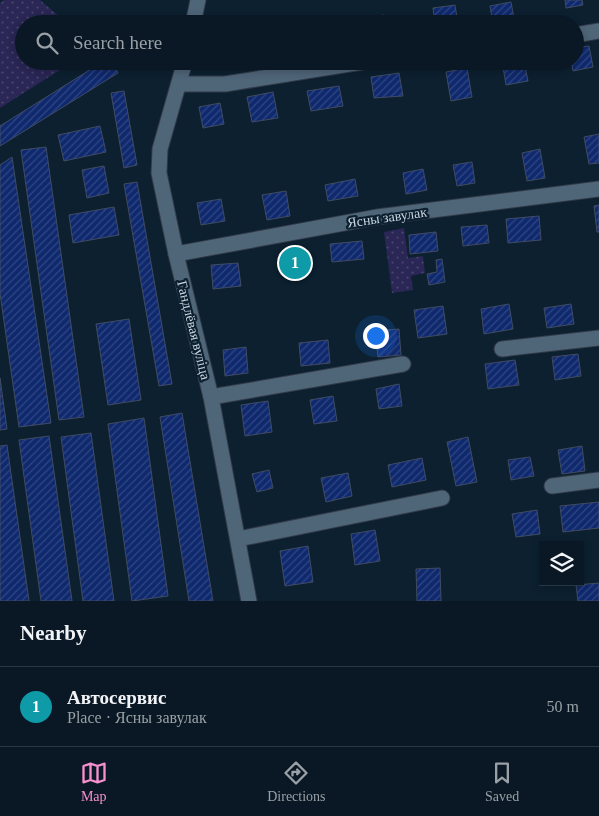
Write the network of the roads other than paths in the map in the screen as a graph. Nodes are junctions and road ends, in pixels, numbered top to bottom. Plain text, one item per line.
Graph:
1 (198, 0) edge
2 (195, 15) edge
3 (599, 31) edge
4 (584, 34) edge
5 (183, 70) edge
6 (312, 70) edge
7 (179, 84) junction
8 (599, 189) edge
9 (176, 254) junction
10 (599, 338) edge
11 (502, 349) dead end
12 (403, 364) dead end
13 (211, 397) junction
14 (599, 480) edge
15 (552, 486) dead end
16 (442, 498) dead end
17 (238, 539) junction
18 (250, 601) edge

1 - 2 street
3 - 4 street
5 - 7 street, Гандлёвая вуліца
6 - 7 street
7 - 9 street, Гандлёвая вуліца
8 - 9 street, Ясны завулак
9 - 13 street, Гандлёвая вуліца
10 - 11 street
12 - 13 street
13 - 17 street, Гандлёвая вуліца
14 - 15 street
16 - 17 street
17 - 18 street, Гандлёвая вуліца

